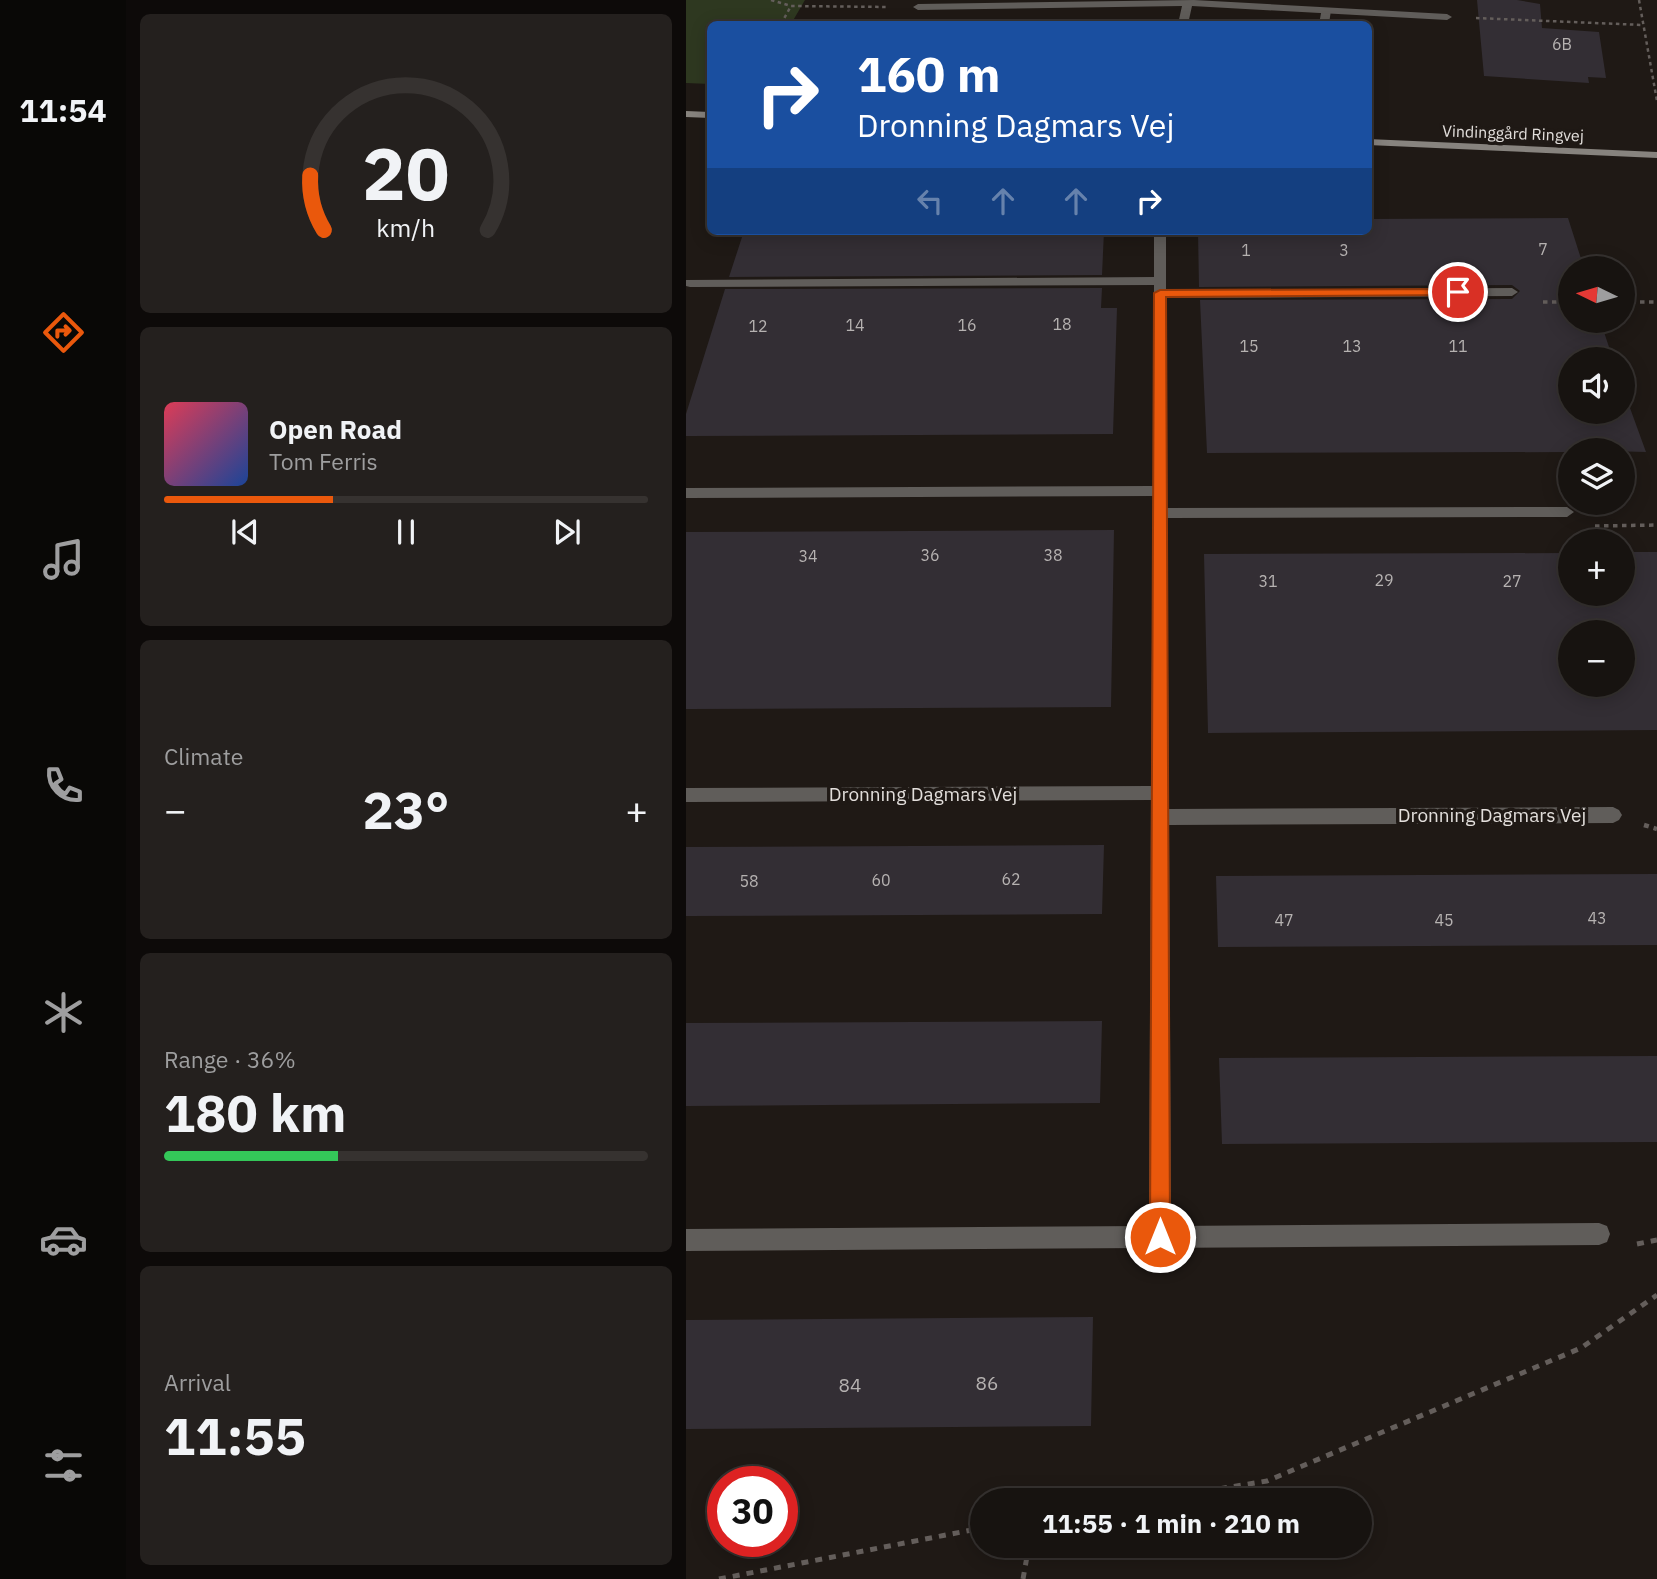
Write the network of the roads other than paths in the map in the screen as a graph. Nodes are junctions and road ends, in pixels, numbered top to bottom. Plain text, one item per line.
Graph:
1 (1188, 1) edge
2 (918, 7) road end
3 (1326, 10) junction
4 (1447, 17) road end
5 (1184, 21) edge
6 (1324, 21) edge
7 (686, 114) edge
8 (707, 116) edge
9 (1372, 142) edge
10 (1657, 155) edge
11 (1160, 235) edge
12 (690, 283) dead end
13 (1160, 287) junction
14 (1512, 292) dead end
15 (1160, 491) junction
16 (686, 493) edge
17 (1558, 512) edge
18 (1160, 513) junction
19 (1160, 793) junction
20 (686, 795) edge
21 (1613, 815) dead end
22 (1160, 817) junction
23 (1599, 1234) dead end
24 (1160, 1237) junction
25 (686, 1240) edge

1 - 2 street
1 - 3 street
1 - 5 street
3 - 4 street
3 - 6 street
7 - 8 street
9 - 10 street, Vindinggård Ringvej
11 - 13 street
12 - 13 street
13 - 14 street
13 - 15 street
15 - 16 street
15 - 18 street
17 - 18 street
18 - 19 street
19 - 20 street, Dronning Dagmars Vej
19 - 22 street
21 - 22 street, Dronning Dagmars Vej
22 - 24 street
23 - 24 street
24 - 25 street

